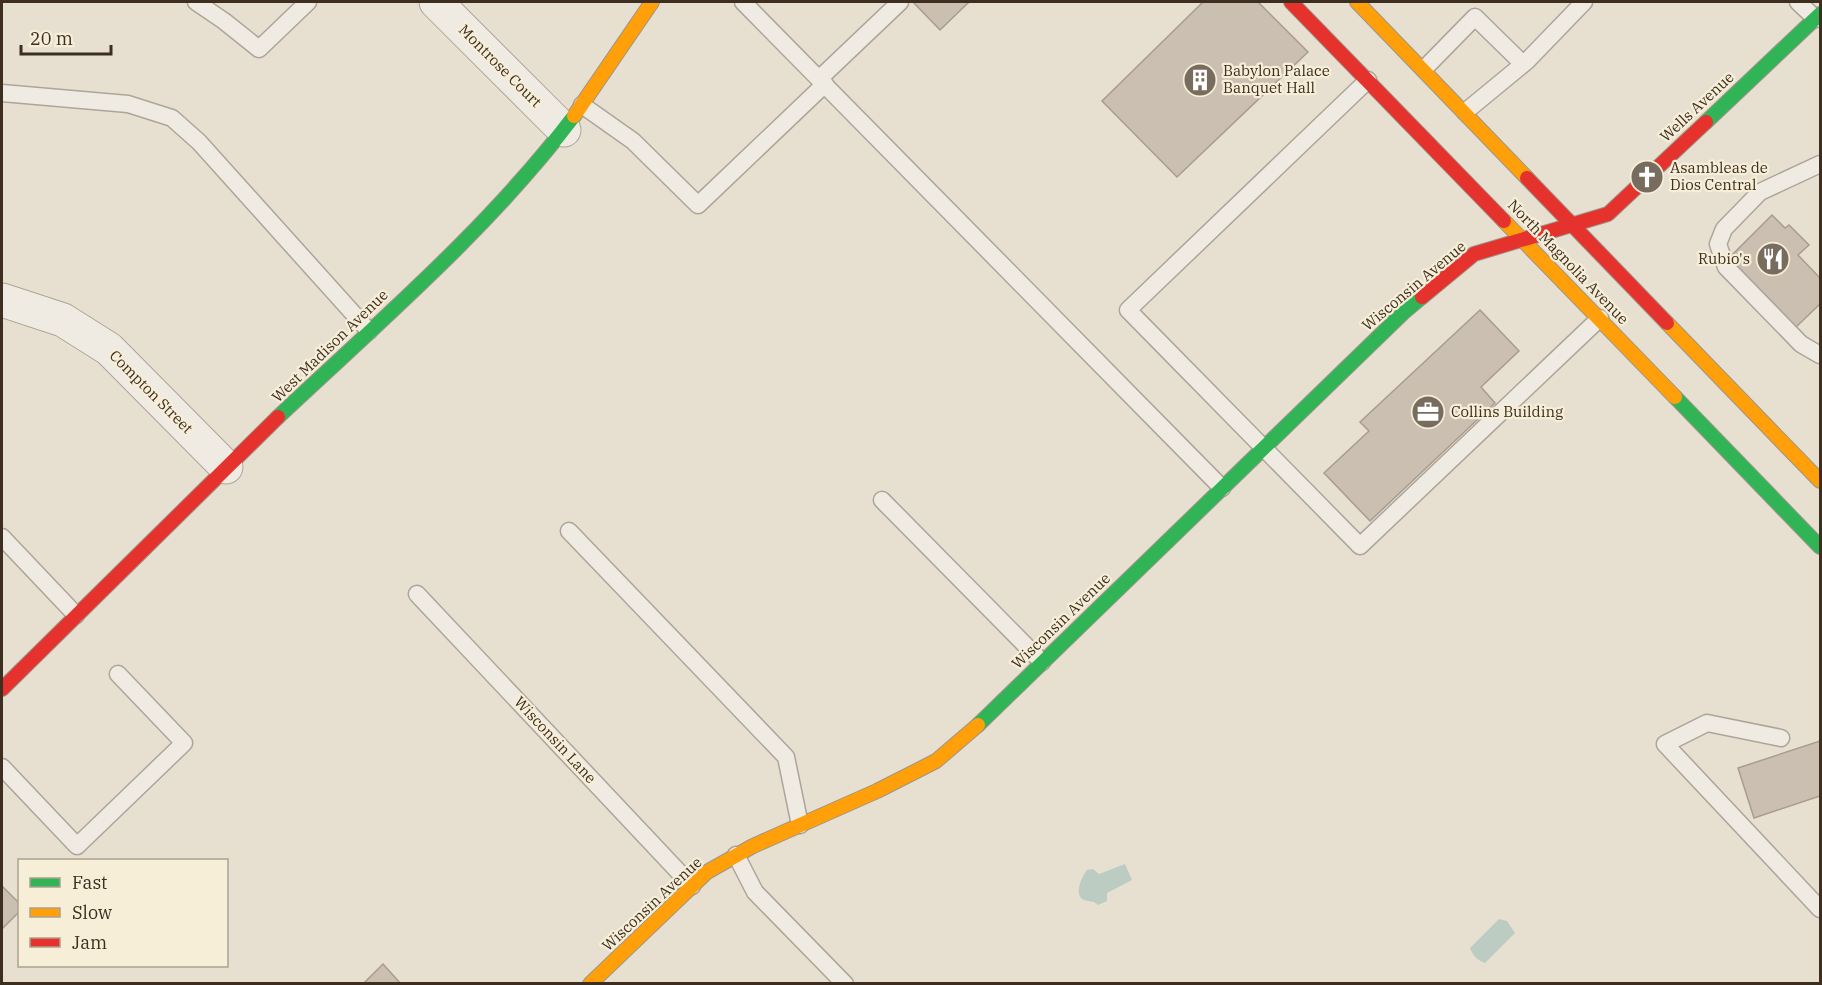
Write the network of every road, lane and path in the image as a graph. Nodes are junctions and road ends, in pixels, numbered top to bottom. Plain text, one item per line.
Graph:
1 (196, 2) edge
2 (308, 2) edge
3 (436, 2) edge
4 (652, 2) edge
5 (743, 2) edge
6 (900, 2) edge
7 (1291, 2) edge
8 (1357, 2) edge
9 (1584, 2) edge
10 (1798, 2) edge
11 (1818, 17) edge
12 (1522, 64) junction
13 (1424, 69) junction
14 (1368, 80) junction
15 (822, 82) junction
16 (2, 93) edge
17 (1465, 112) junction
18 (573, 117) junction
19 (1821, 164) edge
20 (1574, 225) junction
21 (1523, 240) junction
22 (2, 300) edge
23 (1600, 318) junction
24 (369, 331) junction
25 (1821, 355) edge
26 (1263, 447) junction
27 (226, 467) junction
28 (1821, 481) edge
29 (1222, 488) junction
30 (882, 500) dead end
31 (568, 531) dead end
32 (2, 537) edge
33 (1821, 548) edge
34 (417, 594) dead end
35 (76, 615) junction
36 (1042, 662) junction
37 (118, 674) dead end
38 (2, 689) edge
39 (1781, 738) dead end
40 (2, 768) edge
41 (800, 825) junction
42 (736, 855) junction
43 (692, 886) junction
44 (1821, 909) edge
45 (597, 981) edge
46 (846, 984) edge

1 - 2 lane
3 - 18 street, Montrose Court
4 - 18 street, West Madison Avenue
5 - 15 lane
6 - 15 lane
7 - 14 street, North Magnolia Avenue
8 - 13 street, North Magnolia Avenue
9 - 12 lane
10 - 11 lane
11 - 20 street, Wells Avenue
12 - 13 lane
12 - 17 lane
13 - 17 street, North Magnolia Avenue
14 - 21 street, North Magnolia Avenue
14 - 26 lane
15 - 18 lane
15 - 29 lane
16 - 24 lane
17 - 20 street, North Magnolia Avenue
18 - 24 street, West Madison Avenue
19 - 25 lane
20 - 21 street, Wells Avenue
20 - 28 street, North Magnolia Avenue
21 - 23 street, North Magnolia Avenue
21 - 26 street, Wisconsin Avenue
22 - 27 street, Compton Street
23 - 26 lane
23 - 33 street, North Magnolia Avenue
24 - 27 street, West Madison Avenue
26 - 29 street, Wisconsin Avenue
27 - 35 street, West Madison Avenue
29 - 36 street, Wisconsin Avenue
30 - 36 lane
31 - 41 lane
32 - 35 lane
34 - 43 lane, Wisconsin Lane
35 - 38 street, West Madison Avenue
36 - 41 street, Wisconsin Avenue
37 - 40 lane
39 - 44 lane
41 - 42 street, Wisconsin Avenue
42 - 43 street, Wisconsin Avenue
42 - 46 lane
43 - 45 street, Wisconsin Avenue

